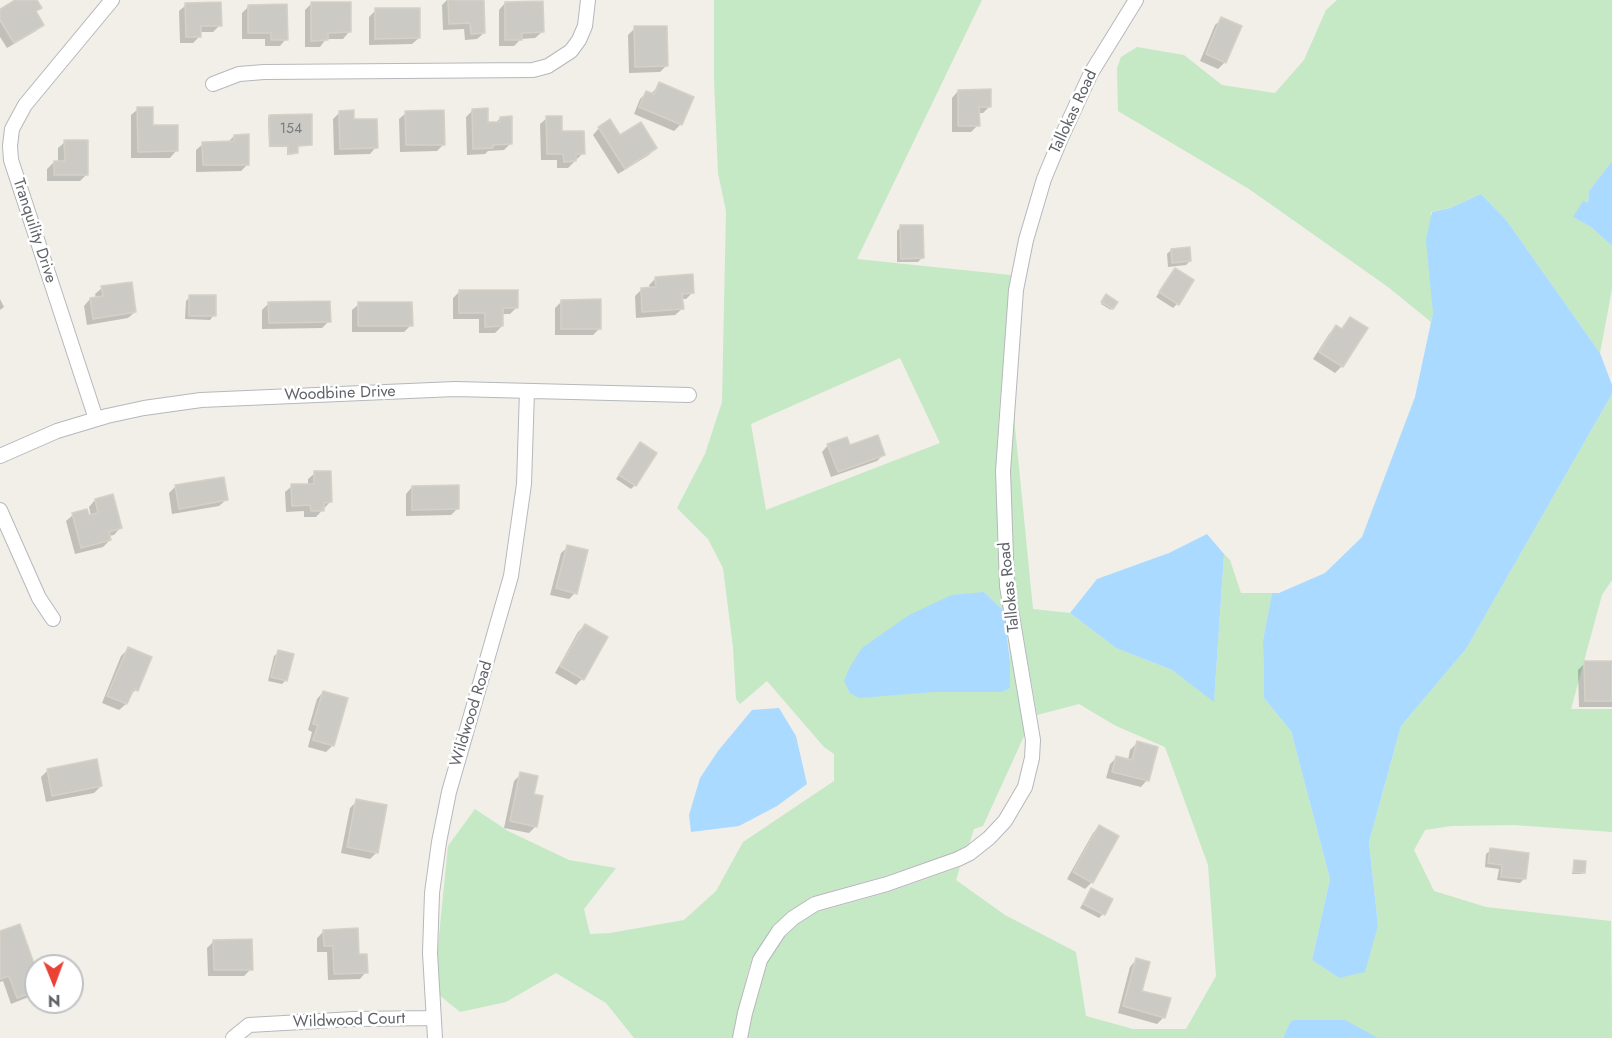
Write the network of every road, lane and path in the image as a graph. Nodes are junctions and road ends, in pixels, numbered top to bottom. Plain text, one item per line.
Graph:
1 (112, 0) edge
2 (588, 0) edge
3 (1136, 0) edge
4 (213, 84) dead end
5 (527, 391) junction
6 (689, 395) dead end
7 (96, 419) junction
8 (0, 456) edge
9 (0, 510) edge
10 (53, 619) dead end
11 (434, 1018) junction
12 (233, 1038) edge
13 (435, 1038) edge
14 (740, 1038) edge

1 - 7 street, Tranquility Drive
2 - 4 street
3 - 14 street, Tallokas Road
5 - 6 street, Woodbine Drive
5 - 7 street, Woodbine Drive
5 - 11 street, Wildwood Road
7 - 8 street, Woodbine Drive
9 - 10 street
11 - 12 street, Wildwood Court
11 - 13 street, Wildwood Road

